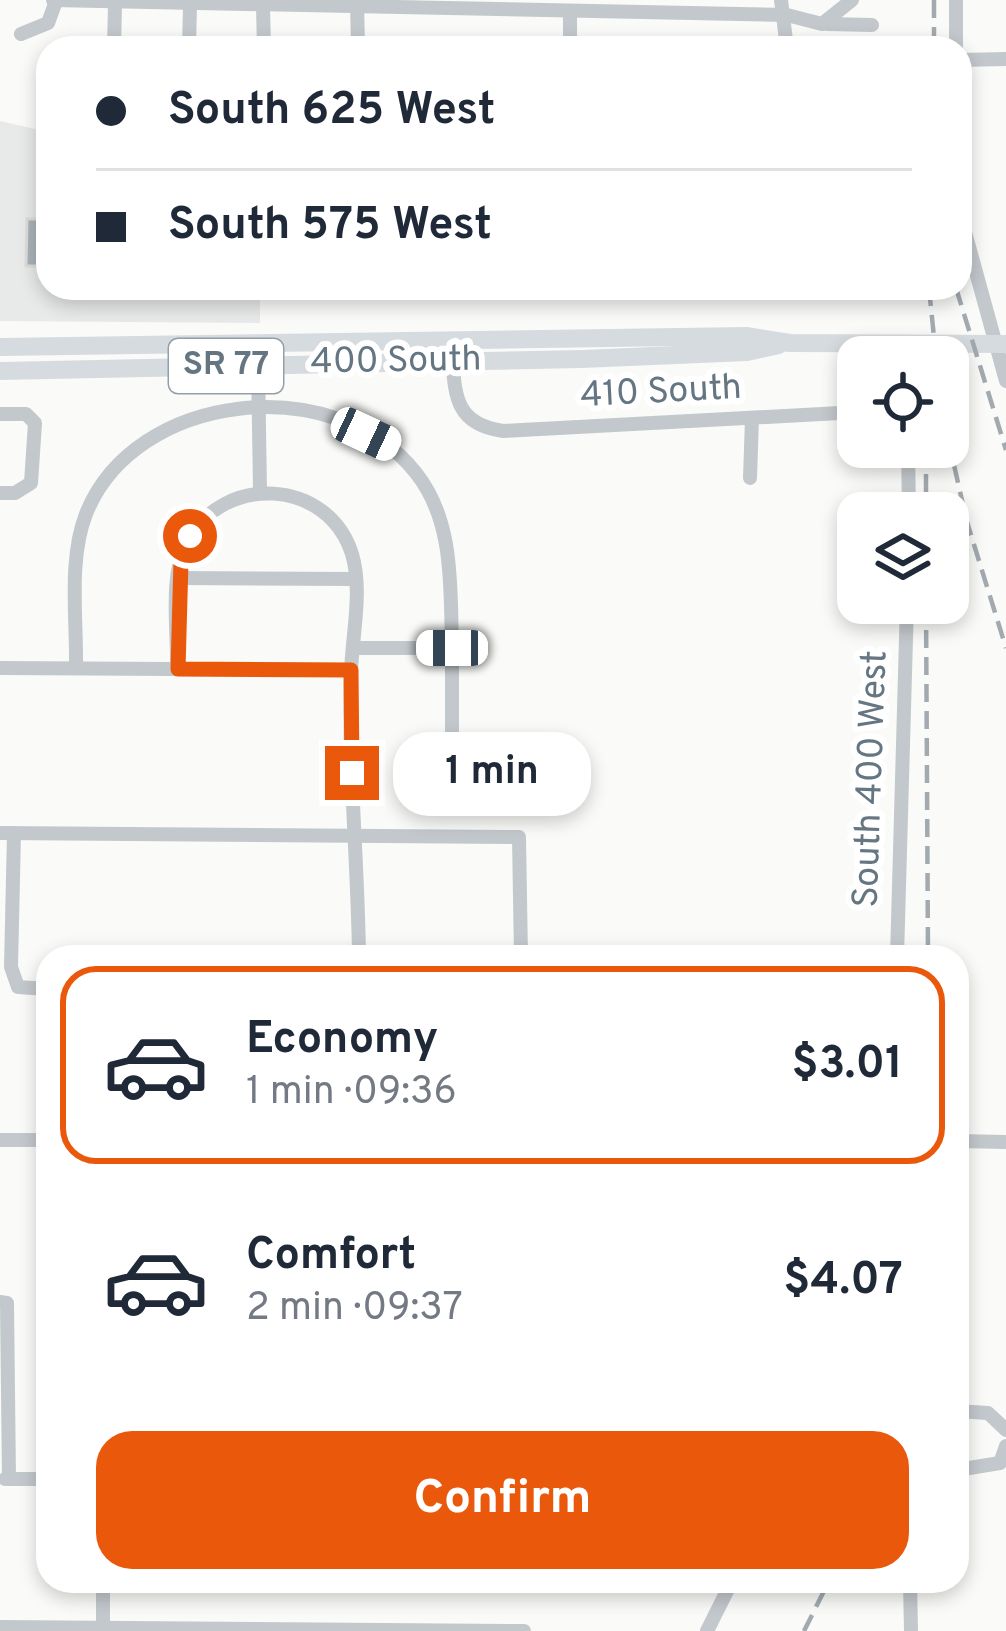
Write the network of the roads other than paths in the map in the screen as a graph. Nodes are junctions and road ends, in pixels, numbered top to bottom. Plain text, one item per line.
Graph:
1 (852, 0) edge
2 (956, 0) edge
3 (54, 1) edge
4 (125, 3) edge
5 (207, 3) edge
6 (280, 3) edge
7 (357, 4) edge
8 (440, 5) edge
9 (515, 5) edge
10 (190, 6) junction
11 (590, 6) edge
12 (678, 6) edge
13 (263, 7) junction
14 (784, 7) edge
15 (570, 11) junction
16 (822, 24) junction
17 (872, 25) dead end
18 (21, 34) dead end
19 (117, 36) edge
20 (189, 36) edge
21 (264, 36) edge
22 (358, 36) edge
23 (570, 36) edge
24 (956, 36) edge
25 (1006, 59) edge
26 (972, 60) edge
27 (972, 257) edge
28 (1006, 314) edge
29 (990, 322) junction
30 (452, 340) junction
31 (790, 343) junction
32 (1006, 344) edge
33 (0, 346) edge
34 (453, 361) junction
35 (258, 365) junction
36 (0, 371) edge
37 (1006, 381) edge
38 (258, 407) junction
39 (837, 413) edge
40 (0, 414) edge
41 (752, 418) junction
42 (750, 478) dead end
43 (260, 491) junction
44 (0, 493) edge
45 (179, 578) junction
46 (356, 579) junction
47 (906, 624) edge
48 (353, 648) junction
49 (452, 648) junction
50 (0, 668) edge
51 (76, 668) junction
52 (178, 669) junction
53 (351, 670) junction
54 (452, 732) dead end
55 (7, 833) edge
56 (355, 837) junction
57 (359, 945) edge
58 (521, 945) edge
59 (897, 945) edge
60 (36, 988) edge
61 (0, 1139) edge
62 (36, 1140) edge
63 (969, 1141) edge
64 (1006, 1142) edge
65 (4, 1303) edge
66 (969, 1412) edge
67 (1006, 1430) edge
68 (1006, 1446) edge
69 (969, 1468) edge
70 (5, 1479) edge
71 (36, 1479) edge
72 (104, 1593) edge
73 (726, 1593) edge
74 (910, 1593) edge
75 (104, 1626) junction
76 (0, 1627) edge
77 (241, 1629) edge
78 (524, 1631) edge
79 (707, 1631) edge
80 (911, 1631) edge

1 - 16 street
2 - 24 street
3 - 4 street
3 - 18 street
4 - 10 street
4 - 19 street
5 - 10 street
5 - 13 street
6 - 7 street
6 - 13 street
7 - 8 street
7 - 22 street
8 - 9 street
9 - 15 street
10 - 20 street
11 - 12 street
11 - 15 street
12 - 14 street
13 - 21 street
14 - 16 street
15 - 23 street
16 - 17 street
25 - 26 street
27 - 29 street
28 - 29 street
29 - 37 street
30 - 31 main road, 400 South / SR 77
30 - 33 main road, 400 South / SR 77
30 - 34 street
31 - 32 main road, 400 South / SR 77
31 - 34 main road, 400 South / SR 77
34 - 35 main road, 400 South / SR 77
34 - 41 street, 410 South
35 - 36 main road, 400 South / SR 77
35 - 38 street
38 - 43 street
38 - 49 street
38 - 51 street
39 - 41 street, 410 South
40 - 44 street
41 - 42 street
43 - 45 street
43 - 46 street
45 - 46 street
45 - 52 street
46 - 48 street
47 - 59 street, South 400 West
48 - 49 street
48 - 53 street
49 - 54 street
50 - 51 street
51 - 52 street
52 - 53 street
53 - 56 street
55 - 56 street
55 - 60 street
56 - 57 street
56 - 58 street
61 - 62 street
63 - 64 street
65 - 70 street
66 - 67 street
68 - 69 street
70 - 71 street
72 - 75 street
73 - 79 street
74 - 80 street
75 - 76 street
75 - 77 street
77 - 78 street

